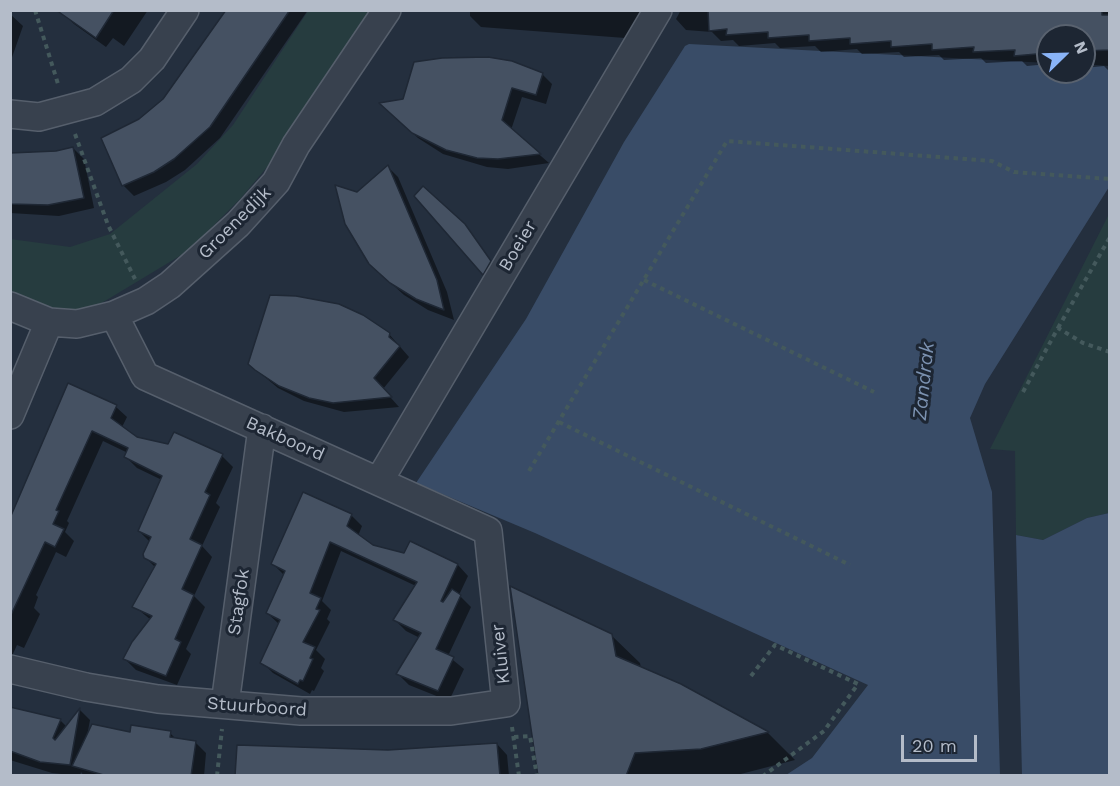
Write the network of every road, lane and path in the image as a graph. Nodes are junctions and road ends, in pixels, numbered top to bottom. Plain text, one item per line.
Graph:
1 (35, 10) edge
2 (185, 10) edge
3 (387, 10) edge
4 (658, 10) edge
5 (67, 111) junction
6 (10, 114) edge
7 (1110, 179) edge
8 (1110, 237) edge
9 (644, 280) junction
10 (146, 301) junction
11 (10, 306) edge
12 (114, 315) junction
13 (49, 322) junction
14 (1058, 328) junction
15 (1110, 352) edge
16 (874, 392) dead end
17 (1023, 392) dead end
18 (10, 415) edge
19 (559, 422) junction
20 (262, 428) junction
21 (529, 471) dead end
22 (379, 481) junction
23 (488, 531) joint
24 (850, 565) dead end
25 (10, 669) edge
26 (751, 676) dead end
27 (506, 703) junction
28 (225, 704) junction
29 (514, 737) junction
30 (217, 776) edge
31 (519, 776) edge
32 (537, 776) edge
33 (764, 776) edge

1 - 5 path
2 - 5 street
3 - 10 street, Groenedijk
4 - 22 street, Boeier
5 - 6 street
5 - 10 path
7 - 9 path
8 - 14 path
9 - 16 path
9 - 19 path
10 - 12 street, Groenedijk
11 - 13 street, Groenedijk
12 - 13 street, Groenedijk
12 - 20 street, Bakboord
13 - 18 street
14 - 15 path
14 - 17 path
19 - 21 path
19 - 24 path
20 - 22 street, Bakboord
20 - 28 street, Stagfok
22 - 23 street, Bakboord
23 - 27 street, Kluiver
25 - 28 street, Stuurboord
26 - 33 path
27 - 28 street, Stuurboord
27 - 29 path, Kluiver
28 - 30 path
29 - 31 path, Kluiver
29 - 32 path

